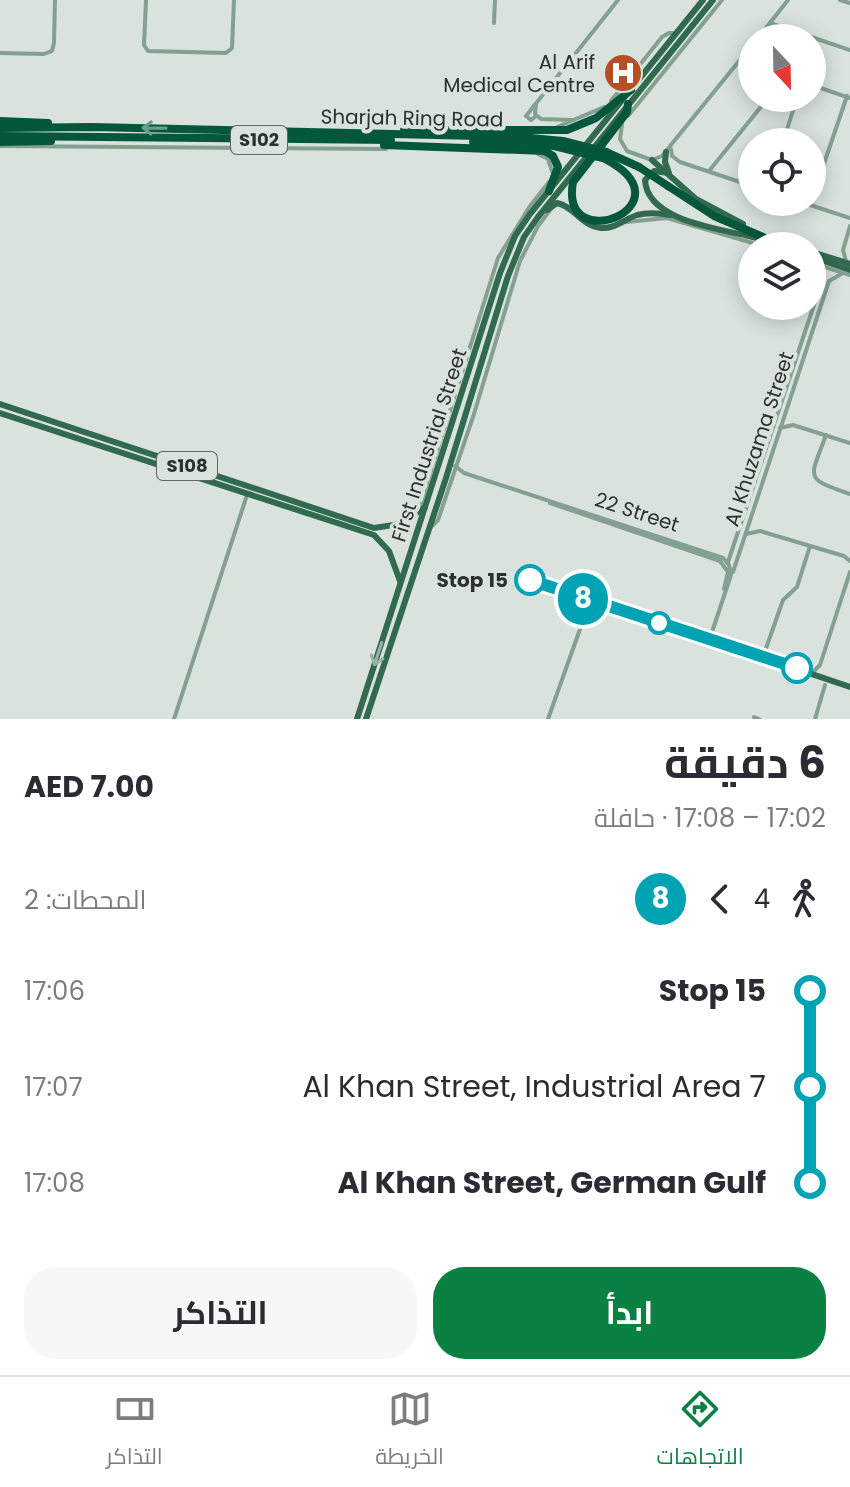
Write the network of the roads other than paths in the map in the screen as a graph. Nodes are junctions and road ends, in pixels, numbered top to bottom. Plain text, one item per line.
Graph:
1 (55, 0) edge
2 (146, 0) edge
3 (234, 0) edge
4 (495, 0) edge
5 (618, 0) edge
6 (703, 0) edge
7 (713, 0) edge
8 (722, 0) edge
9 (788, 0) edge
10 (494, 23) dead end
11 (770, 23) joint
12 (676, 33) junction
13 (850, 50) edge
14 (0, 53) edge
15 (738, 62) edge
16 (631, 90) junction
17 (826, 90) edge
18 (848, 97) edge
19 (536, 102) junction
20 (628, 104) junction
21 (757, 112) edge
22 (536, 116) junction
23 (576, 120) junction
24 (0, 121) edge
25 (622, 124) junction
26 (92, 127) junction
27 (0, 128) edge
28 (0, 136) edge
29 (521, 137) junction
30 (79, 138) junction
31 (245, 140) junction
32 (351, 141) junction
33 (0, 144) edge
34 (261, 148) junction
35 (669, 149) junction
36 (603, 152) junction
37 (826, 159) edge
38 (652, 160) junction
39 (680, 162) junction
40 (709, 171) junction
41 (671, 175) junction
42 (738, 181) edge
43 (666, 188) junction
44 (549, 191) junction
45 (556, 204) junction
46 (826, 208) edge
47 (538, 217) junction
48 (680, 217) junction
49 (850, 218) edge
50 (623, 222) junction
51 (850, 226) edge
52 (518, 228) junction
53 (739, 232) edge
54 (745, 232) edge
55 (749, 232) edge
56 (738, 233) edge
57 (738, 235) edge
58 (843, 250) junction
59 (523, 253) junction
60 (515, 256) junction
61 (826, 258) edge
62 (831, 258) junction
63 (826, 263) edge
64 (848, 269) edge
65 (826, 274) edge
66 (829, 281) junction
67 (485, 298) junction
68 (501, 298) junction
69 (504, 310) junction
70 (487, 316) junction
71 (809, 320) edge
72 (806, 328) junction
73 (805, 351) junction
74 (470, 370) junction
75 (460, 380) junction
76 (0, 404) edge
77 (0, 413) edge
78 (785, 413) junction
79 (450, 415) junction
80 (452, 424) junction
81 (793, 425) junction
82 (780, 428) junction
83 (826, 435) junction
84 (850, 443) edge
85 (455, 466) junction
86 (449, 476) junction
87 (850, 494) edge
88 (247, 495) junction
89 (427, 504) junction
90 (416, 515) junction
91 (750, 517) junction
92 (760, 531) junction
93 (374, 532) junction
94 (744, 536) junction
95 (810, 546) junction
96 (847, 555) edge
97 (850, 561) edge
98 (727, 565) junction
99 (850, 572) edge
100 (731, 578) junction
101 (399, 588) junction
102 (584, 618) dead end
103 (714, 641) junction
104 (763, 657) junction
105 (820, 665) junction
106 (812, 673) junction
107 (823, 676) junction
108 (825, 685) dead end
109 (850, 685) edge
110 (174, 719) edge
111 (357, 719) edge
112 (366, 719) edge
113 (548, 719) edge
114 (815, 719) edge

1 - 14 street
2 - 3 street
4 - 10 street
5 - 19 street
6 - 12 main road, First Industrial Street
7 - 20 main road, First Industrial Street
8 - 25 street
9 - 11 street
11 - 13 street
12 - 16 main road, First Industrial Street
12 - 23 street
15 - 35 street
16 - 29 highway
16 - 44 main road, First Industrial Street
17 - 18 street
18 - 37 street
19 - 22 street
19 - 22 street
20 - 36 highway
20 - 47 main road, First Industrial Street
21 - 40 street
22 - 23 street
23 - 29 street
24 - 26 highway
25 - 36 street
25 - 38 street
26 - 27 highway, Sharjah Ring Road / S102
29 -> 26 highway, Sharjah Ring Road / S102
28 - 30 highway, Sharjah Ring Road / S102
29 - 32 highway, Sharjah Ring Road / S102
29 - 36 highway, Sharjah Ring Road / S102, bridge
30 - 31 highway, Sharjah Ring Road / S102
30 - 33 highway
31 - 32 highway, Sharjah Ring Road / S102
31 - 34 highway
32 - 44 highway
33 - 34 street
34 - 52 street
35 - 38 street
35 - 39 street
35 - 41 main road
36 - 36 highway
36 - 43 highway, Sharjah Ring Road / S102, bridge
38 - 41 main road
39 - 40 street
39 - 41 street
40 - 42 street
41 - 48 main road
41 - 55 main road
43 - 53 highway, S102
43 - 54 highway, S102
44 - 52 main road, First Industrial Street
45 - 47 main road
45 - 50 main road
45 - 59 street
46 - 49 street
47 - 60 main road, First Industrial Street
48 - 50 main road
48 - 56 main road
50 - 57 street
51 - 58 street
52 - 67 street
52 - 70 main road, First Industrial Street
58 - 62 street
58 - 64 street
59 - 60 main road
59 - 69 street
60 - 68 main road, First Industrial Street
61 - 62 main road
62 - 64 main road
63 - 64 main road
64 - 66 street
65 - 66 street
66 - 73 street, Al Khuzama Street
67 - 70 main road
67 - 75 street
68 - 69 main road
68 - 86 main road, First Industrial Street
69 - 85 street
70 - 74 main road, First Industrial Street
71 - 72 street, Al Khuzama Street
72 - 73 street
72 - 98 street, Al Khuzama Street
73 - 78 street, Al Khuzama Street
74 - 75 main road
74 - 80 main road, First Industrial Street
75 - 79 street
76 - 93 main road, S108
77 - 88 main road, S108
78 - 81 street
78 - 82 street, Al Khuzama Street
79 - 80 main road
79 - 90 street
80 - 89 main road, First Industrial Street
81 - 82 street
81 - 83 street
82 - 91 street, Al Khuzama Street
83 - 84 street
83 - 87 street
85 - 86 street
85 - 98 street, 22 Street
86 - 98 street, 22 Street
86 - 112 main road, First Industrial Street
88 - 93 main road, S108
88 - 110 street
89 - 90 main road
89 - 101 main road, First Industrial Street
90 - 93 main road
91 - 92 street
91 - 94 street, Al Khuzama Street
92 - 94 street
92 - 95 street
93 - 101 main road
94 - 100 street, Al Khuzama Street
95 - 96 street
95 - 104 street
96 - 97 street
98 - 100 street
98 - 103 street
99 - 105 street
100 - 103 street
101 -> 111 main road, First Industrial Street
102 - 113 street
103 - 104 main road
103 - 109 main road
104 - 106 main road
105 - 106 street
105 - 107 street
106 - 107 main road
107 - 109 main road
108 - 114 street

